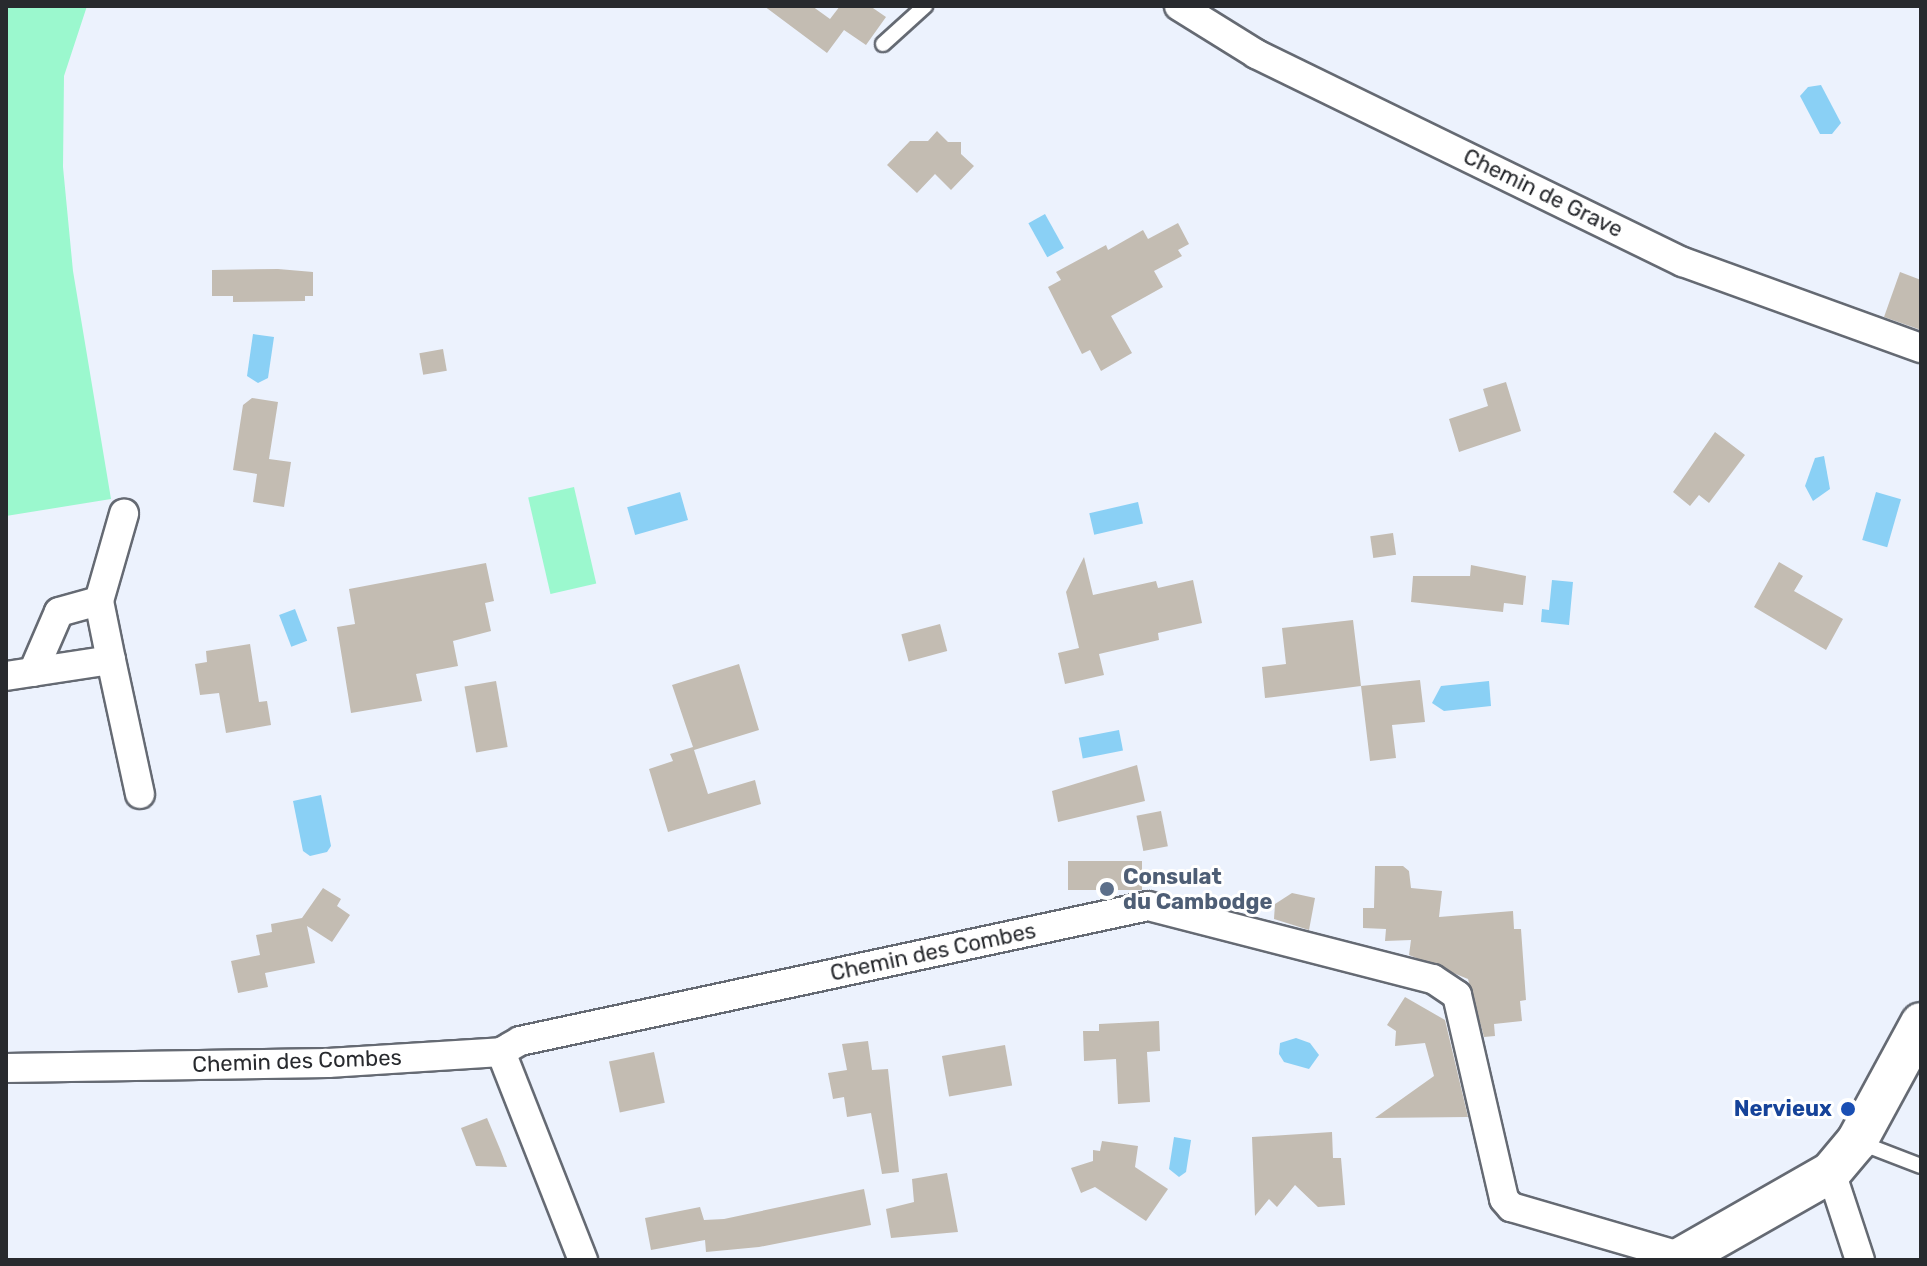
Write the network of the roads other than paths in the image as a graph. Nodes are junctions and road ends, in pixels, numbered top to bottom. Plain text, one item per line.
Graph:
1 (925, 6) edge
2 (1179, 6) edge
3 (883, 44) dead end
4 (1921, 348) edge
5 (124, 514) dead end
6 (99, 601) junction
7 (111, 660) junction
8 (20, 674) edge
9 (140, 794) dead end
10 (1921, 1023) edge
11 (501, 1052) junction
12 (6, 1068) edge
13 (1857, 1141) junction
14 (1921, 1166) edge
15 (1831, 1172) junction
16 (1678, 1258) edge
17 (583, 1260) edge
18 (1860, 1260) edge

1 - 3 lane
2 - 4 street, Chemin de Grave
5 - 6 street
6 - 7 street
6 - 8 street
7 - 8 street
7 - 9 street
10 - 13 main road
11 - 12 street, Chemin des Combes
11 - 16 street, Chemin des Combes
11 - 17 street
13 - 14 lane
13 - 15 main road
15 - 16 main road
15 - 18 street

